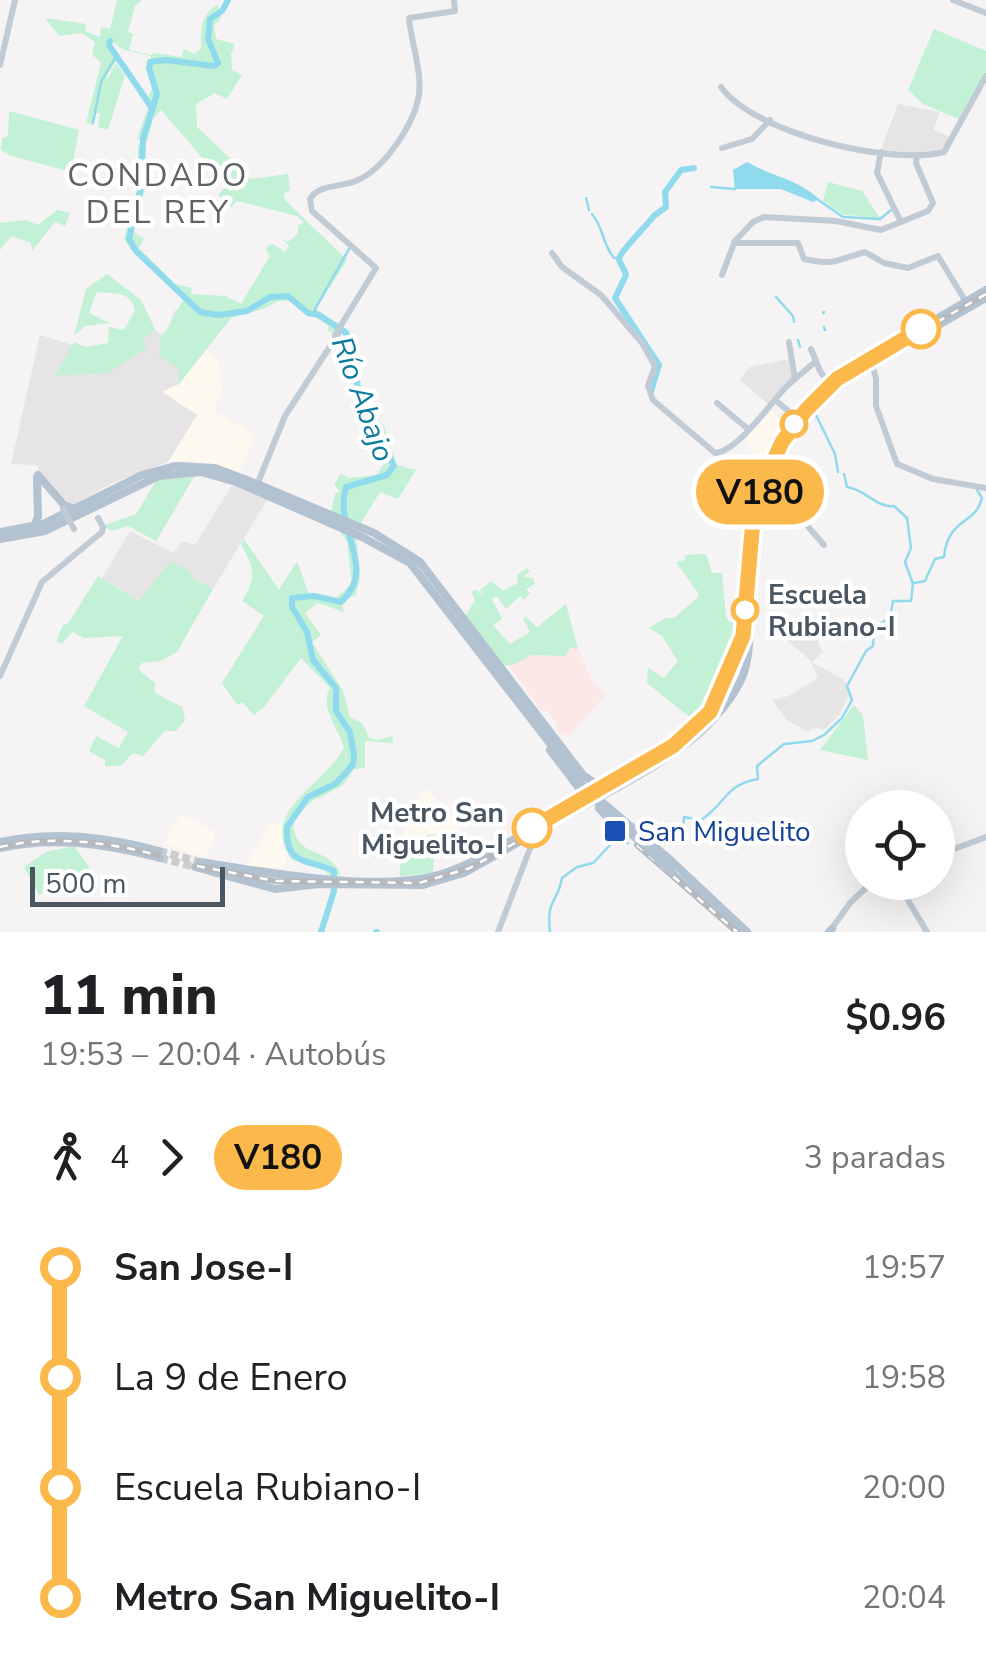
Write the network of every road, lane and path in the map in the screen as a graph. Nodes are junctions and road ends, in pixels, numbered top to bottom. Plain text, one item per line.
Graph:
1 (15, 0) edge
2 (454, 0) edge
3 (954, 0) edge
4 (986, 12) edge
5 (0, 65) edge
6 (986, 76) edge
7 (721, 87) dead end
8 (770, 120) junction
9 (722, 148) dead end
10 (881, 152) junction
11 (917, 156) junction
12 (901, 222) junction
13 (734, 244) junction
14 (552, 253) dead end
15 (722, 275) dead end
16 (986, 290) edge
17 (986, 298) edge
18 (966, 303) junction
19 (788, 342) dead end
20 (812, 349) dead end
21 (870, 360) junction
22 (816, 362) junction
23 (795, 379) junction
24 (829, 389) joint
25 (775, 400) junction
26 (717, 403) dead end
27 (800, 420) junction
28 (747, 431) junction
29 (256, 487) junction
30 (986, 488) edge
31 (124, 492) junction
32 (47, 494) junction
33 (784, 499) dead end
34 (82, 505) junction
35 (76, 516) junction
36 (98, 518) junction
37 (54, 519) junction
38 (30, 528) junction
39 (76, 532) junction
40 (359, 533) junction
41 (0, 535) edge
42 (91, 538) junction
43 (382, 544) junction
44 (824, 545) dead end
45 (80, 549) junction
46 (446, 607) junction
47 (458, 622) junction
48 (448, 629) dead end
49 (473, 632) junction
50 (743, 636) junction
51 (748, 646) junction
52 (0, 676) edge
53 (721, 708) junction
54 (710, 712) junction
55 (532, 720) junction
56 (554, 744) junction
57 (583, 775) junction
58 (631, 779) junction
59 (576, 784) junction
60 (610, 784) junction
61 (582, 803) junction
62 (624, 819) junction
63 (986, 837) edge
64 (528, 842) junction
65 (638, 844) dead end
66 (0, 845) edge
67 (955, 849) edge
68 (160, 854) tunnel mouth
69 (673, 869) junction
70 (266, 872) junction
71 (291, 874) junction
72 (327, 882) junction
73 (344, 882) junction
74 (262, 887) junction
75 (294, 887) junction
76 (853, 900) edge
77 (908, 900) edge
78 (830, 931) edge
79 (498, 932) edge
80 (738, 932) edge
81 (747, 932) edge
82 (927, 932) edge

1 - 5 street
2 - 29 street
3 - 4 street
6 - 11 street
7 - 8 street
8 - 9 street
8 - 10 street
10 - 11 street
10 - 12 street
11 - 12 street
12 - 13 street
13 - 15 street
13 - 18 street
14 - 28 street
16 - 18 main road
17 - 21 main road
18 - 21 main road
19 - 23 street
20 - 22 street
21 - 24 main road
21 - 30 street
22 - 23 street
22 - 24 street
23 - 25 street
25 - 27 street
25 - 28 street
26 - 28 street
27 - 50 main road
27 - 51 main road
29 - 31 main road
29 - 34 main road
29 - 40 main road
29 - 40 main road
31 - 35 main road
31 - 36 street
32 - 34 main road
32 - 37 main road
32 - 38 main road
32 - 39 street, bridge
33 - 44 street
34 - 37 main road
35 - 36 street
35 - 41 main road
36 - 42 street
37 - 38 main road
38 - 41 main road
39 - 42 street
39 - 45 street
40 - 43 main road
42 - 45 street
43 - 46 main road
43 - 49 main road
45 - 52 street
46 - 47 main road
46 - 48 main road
47 - 49 main road
47 - 55 main road
49 - 56 main road
50 - 51 main road
50 - 54 main road
51 - 53 main road
53 - 54 main road
53 - 58 main road
54 - 60 main road
55 - 56 main road
55 - 59 main road
56 - 57 main road
56 - 69 main road, bridge
57 - 59 main road
57 - 60 main road
58 - 61 main road
58 - 62 main road
59 - 61 main road
60 - 61 main road
61 - 62 main road
62 - 69 main road
63 - 67 street
64 - 73 main road
64 - 73 main road
64 - 79 street
65 - 69 main road
66 - 68 main road
69 - 80 main road
69 - 81 main road
70 - 71 main road
70 - 74 main road
70 - 74 main road
71 - 72 main road
71 - 75 main road
72 - 73 main road
72 - 75 main road
74 - 75 main road
76 - 78 street
77 - 82 street

